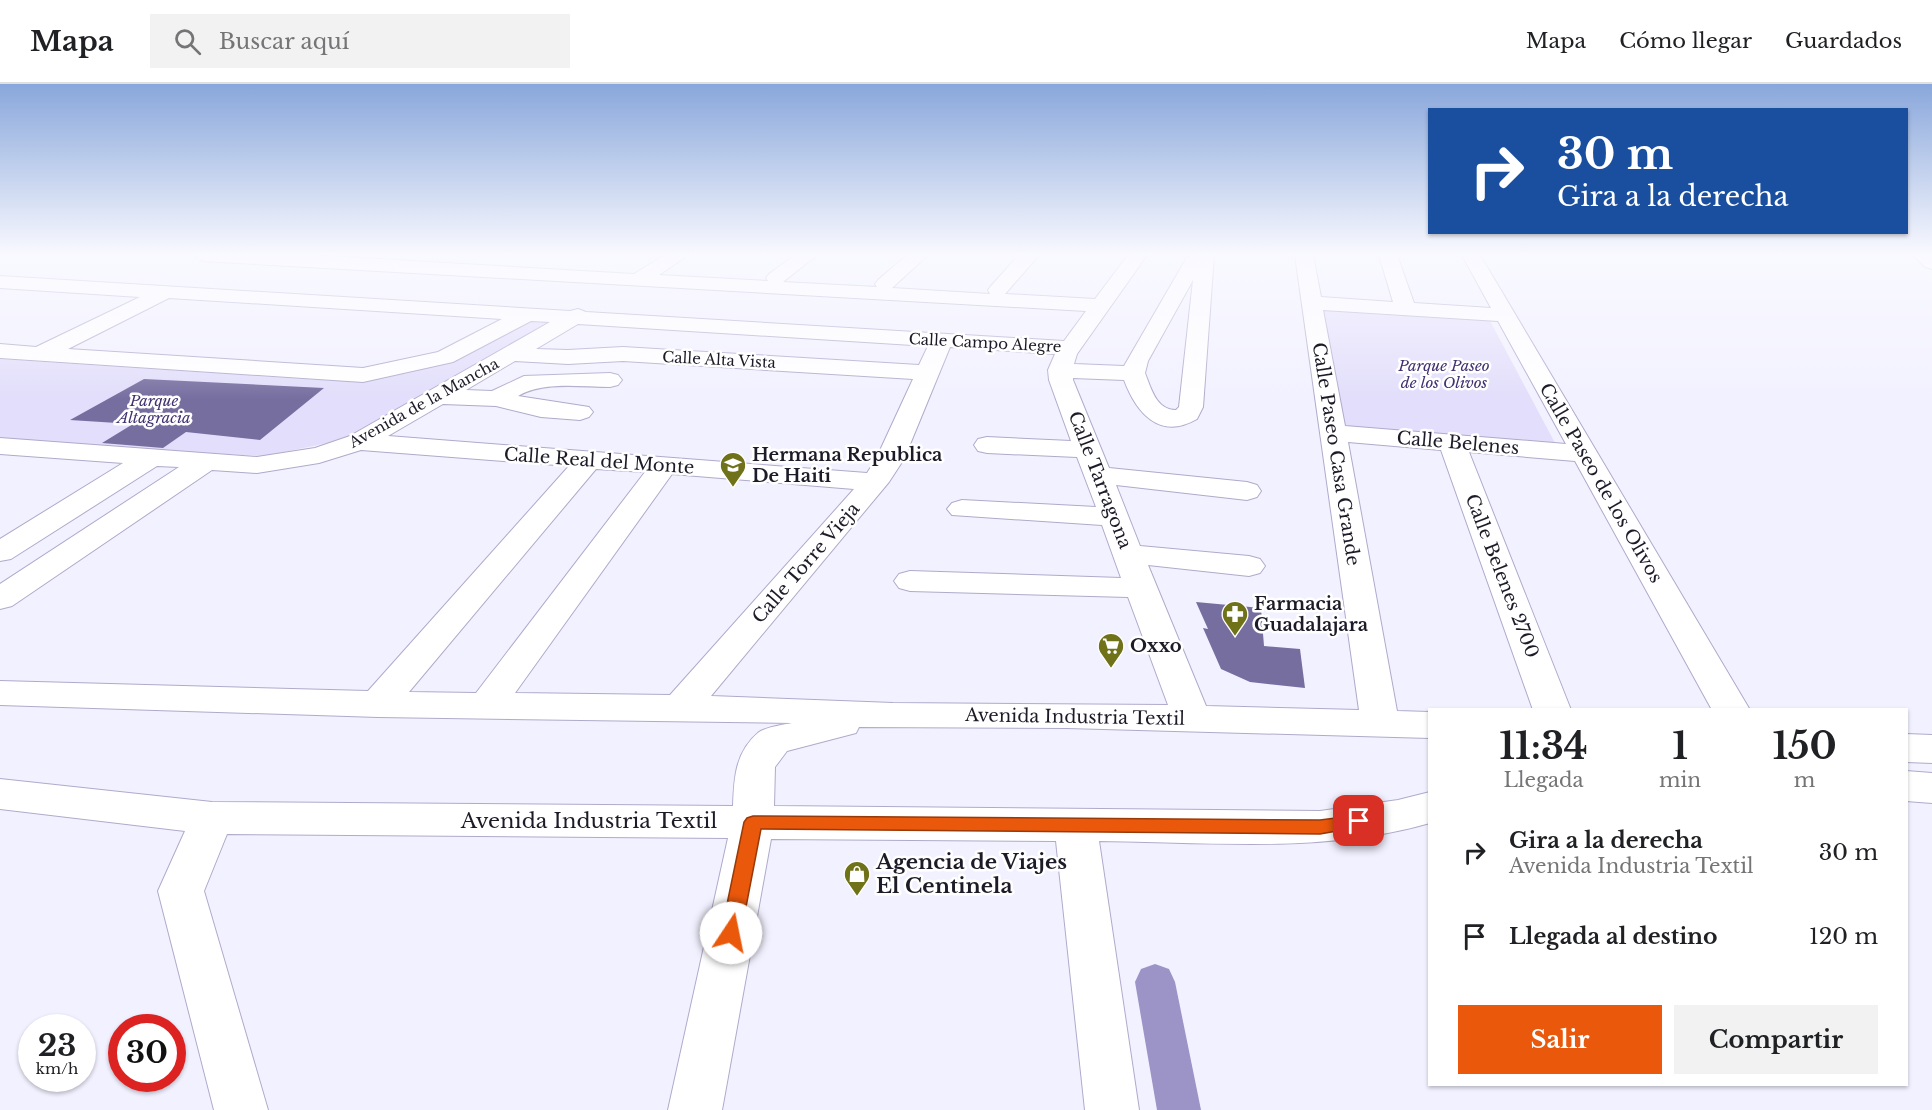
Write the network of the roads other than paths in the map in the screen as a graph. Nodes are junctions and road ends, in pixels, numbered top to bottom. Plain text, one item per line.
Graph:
1 (144, 303) edge
2 (183, 303) edge
3 (346, 303) edge
4 (548, 303) edge
5 (598, 303) edge
6 (1104, 303) edge
7 (1170, 303) edge
8 (1201, 303) edge
9 (1311, 303) joint
10 (1404, 303) edge
11 (1498, 303) edge
12 (1406, 309) junction
13 (528, 314) junction
14 (1505, 315) junction
15 (575, 317) junction
16 (942, 340) junction
17 (0, 351) edge
18 (39, 354) junction
19 (510, 354) junction
20 (75, 356) junction
21 (568, 357) junction
22 (1066, 357) junction
23 (1135, 367) junction
24 (928, 373) junction
25 (610, 380) dead end
26 (524, 383) junction
27 (440, 396) junction
28 (496, 399) junction
29 (580, 412) dead end
30 (1332, 433) junction
31 (358, 442) junction
32 (1452, 443) junction
33 (987, 445) dead end
34 (0, 446) edge
35 (1088, 450) junction
36 (1584, 454) junction
37 (150, 458) junction
38 (589, 460) junction
39 (204, 462) junction
40 (664, 466) junction
41 (1098, 475) junction
42 (874, 482) junction
43 (1247, 491) dead end
44 (962, 510) dead end
45 (1114, 517) junction
46 (0, 552) edge
47 (1129, 554) junction
48 (1249, 566) dead end
49 (910, 581) dead end
50 (1142, 588) junction
51 (0, 599) edge
52 (0, 693) edge
53 (378, 704) junction
54 (487, 705) junction
55 (680, 708) junction
56 (1551, 708) edge
57 (1730, 708) edge
58 (892, 716) junction
59 (1192, 719) junction
60 (1380, 723) junction
61 (1428, 725) edge
62 (1908, 747) edge
63 (1932, 749) edge
64 (1908, 786) edge
65 (1932, 788) edge
66 (0, 794) edge
67 (1428, 808) edge
68 (213, 818) junction
69 (753, 822) junction
70 (1075, 824) junction
71 (241, 1110) edge
72 (695, 1110) edge
73 (1112, 1110) edge

1 - 18 street
2 - 20 street
3 - 13 street, Calle Campo Alegre
4 - 13 street, Avenida de la Mancha
5 - 15 street, Avenida de la Mancha
6 - 22 street
7 - 23 street
8 - 23 street
9 - 12 street
9 - 30 street, Calle Paseo Casa Grande
10 - 12 street
11 - 14 street, Calle Paseo de los Olivos
12 - 14 street
13 - 15 street, Calle Campo Alegre
13 - 20 street, Avenida de la Mancha
14 - 36 street, Calle Paseo de los Olivos
15 - 16 street, Calle Campo Alegre
15 - 19 street, Avenida de la Mancha
16 - 22 street, Calle Campo Alegre
16 - 24 street, Calle Torre Vieja
17 - 18 street, Avenida de la Mancha
18 - 20 street, Avenida de la Mancha
19 - 21 street, Calle Alta Vista
19 - 27 street, Avenida de la Mancha
21 - 24 street, Calle Alta Vista
21 - 26 street
22 - 23 street, Calle Campo Alegre
22 - 35 street, Calle Tarragona
24 - 42 street, Calle Torre Vieja
25 - 26 street
26 - 28 street
27 - 28 street
27 - 31 street, Avenida de la Mancha
28 - 29 street
30 - 32 street, Calle Belenes
30 - 60 street, Calle Paseo Casa Grande
31 - 38 street, Calle Real del Monte
31 - 39 street, Avenida de la Mancha
32 - 36 street, Calle Belenes
32 - 56 street, Calle Belenes 2700
33 - 35 street
34 - 37 street, Avenida de la Mancha
35 - 41 street, Calle Tarragona
36 - 57 street, Calle Paseo de los Olivos
37 - 39 street, Avenida de la Mancha
37 - 46 street
38 - 40 street, Calle Real del Monte
38 - 53 street
39 - 51 street
40 - 42 street, Calle Real del Monte
40 - 54 street
41 - 43 street
41 - 45 street, Calle Tarragona
42 - 55 street, Calle Torre Vieja
44 - 45 street
45 - 47 street, Calle Tarragona
47 - 48 street
47 - 50 street, Calle Tarragona
49 - 50 street
50 - 59 street, Calle Tarragona
52 - 53 street, Avenida Industria Textil
53 - 54 street, Avenida Industria Textil
54 - 55 street, Avenida Industria Textil
55 - 58 street, Avenida Industria Textil
58 - 59 street, Avenida Industria Textil
58 - 69 street
59 - 60 street, Avenida Industria Textil
60 - 61 street, Avenida Industria Textil
62 - 63 street
64 - 65 street
66 - 68 street, Avenida Industria Textil
67 - 70 street, Avenida Industria Textil
68 - 69 street, Avenida Industria Textil
68 - 71 street
69 - 70 street, Avenida Industria Textil
69 - 72 street
70 - 73 street

